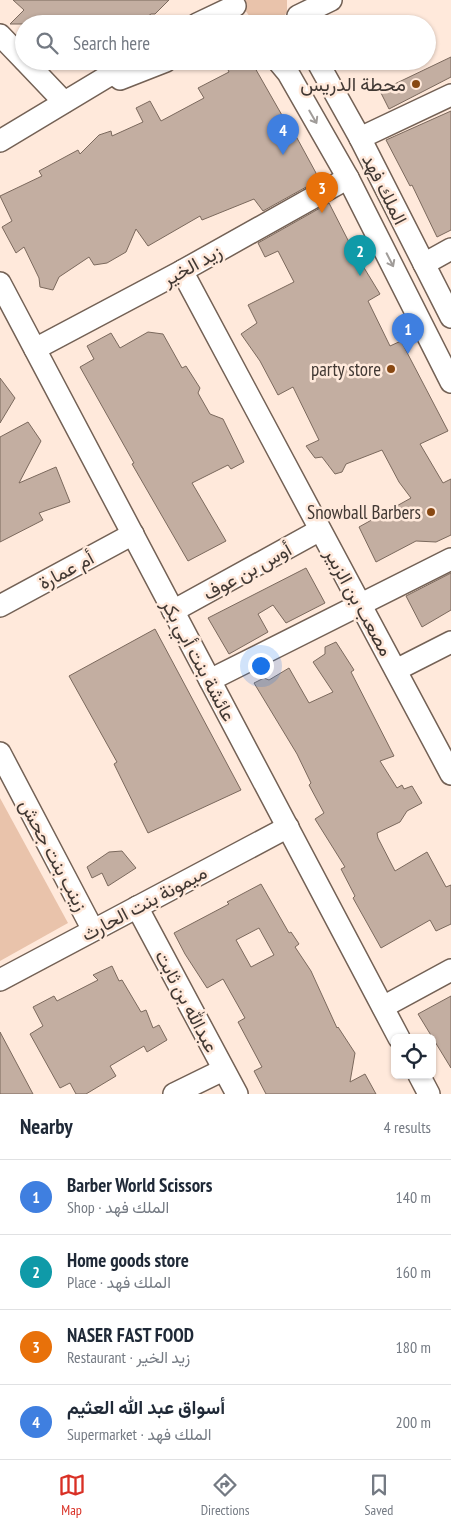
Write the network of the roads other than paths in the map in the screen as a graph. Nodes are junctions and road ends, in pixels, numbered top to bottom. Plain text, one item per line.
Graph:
1 (330, 0) edge
2 (237, 10) edge
3 (223, 15) edge
4 (300, 15) edge
5 (0, 35) edge
6 (15, 51) edge
7 (34, 70) edge
8 (118, 70) edge
9 (144, 70) edge
10 (286, 70) edge
11 (322, 70) edge
12 (451, 96) edge
13 (64, 102) junction
14 (360, 138) junction
15 (0, 141) edge
16 (348, 178) junction
17 (451, 249) edge
18 (424, 264) junction
19 (182, 271) junction
20 (0, 283) edge
21 (451, 317) edge
22 (35, 348) junction
23 (451, 382) edge
24 (320, 530) junction
25 (133, 534) junction
26 (451, 559) edge
27 (0, 606) edge
28 (360, 606) junction
29 (173, 611) junction
30 (451, 642) edge
31 (396, 670) junction
32 (210, 680) junction
33 (0, 755) edge
34 (451, 774) edge
35 (288, 827) junction
36 (137, 907) junction
37 (94, 930) junction
38 (451, 970) edge
39 (0, 980) edge
40 (383, 1007) junction
41 (397, 1034) edge
42 (223, 1070) junction
43 (421, 1079) edge
44 (174, 1094) edge
45 (238, 1094) edge
46 (429, 1094) edge

1 - 4 street
2 - 3 street
5 - 6 street
7 - 13 street
8 - 13 street
9 - 13 street
10 -> 16 street, الملك فهد
11 - 14 street, الملك فهد
12 - 14 street
13 - 15 street
14 - 18 street, الملك فهد
16 - 19 street, زيد الخير
16 -> 23 street, الملك فهد
17 - 18 street
18 - 21 street, الملك فهد
19 - 22 street, زيد الخير
19 - 24 street, مصعب بن الزبير
20 - 22 street, عائشة بنت أبي بكر
22 - 25 street, عائشة بنت أبي بكر
24 - 28 street, مصعب بن الزبير
24 - 29 street, أوس بن عوف
25 - 27 street, أم عمارة
25 - 29 street, عائشة بنت أبي بكر
26 - 28 street
28 - 31 street, مصعب بن الزبير
28 - 32 street
29 - 32 street, عائشة بنت أبي بكر
30 - 31 street
31 - 34 street, مصعب بن الزبير
32 - 35 street, عائشة بنت أبي بكر
33 - 37 street, زينب بنت جحش
35 - 36 street, ميمونة بنت الحارث
35 - 40 street, عائشة بنت أبي بكر
36 - 37 street, ميمونة بنت الحارث
36 - 42 street, عبدالله بن ثابت
37 - 39 street, ميمونة بنت الحارث
38 - 40 street
40 - 41 street, عائشة بنت أبي بكر
42 - 44 street
42 - 45 street, عبدالله بن ثابت
43 - 46 street

